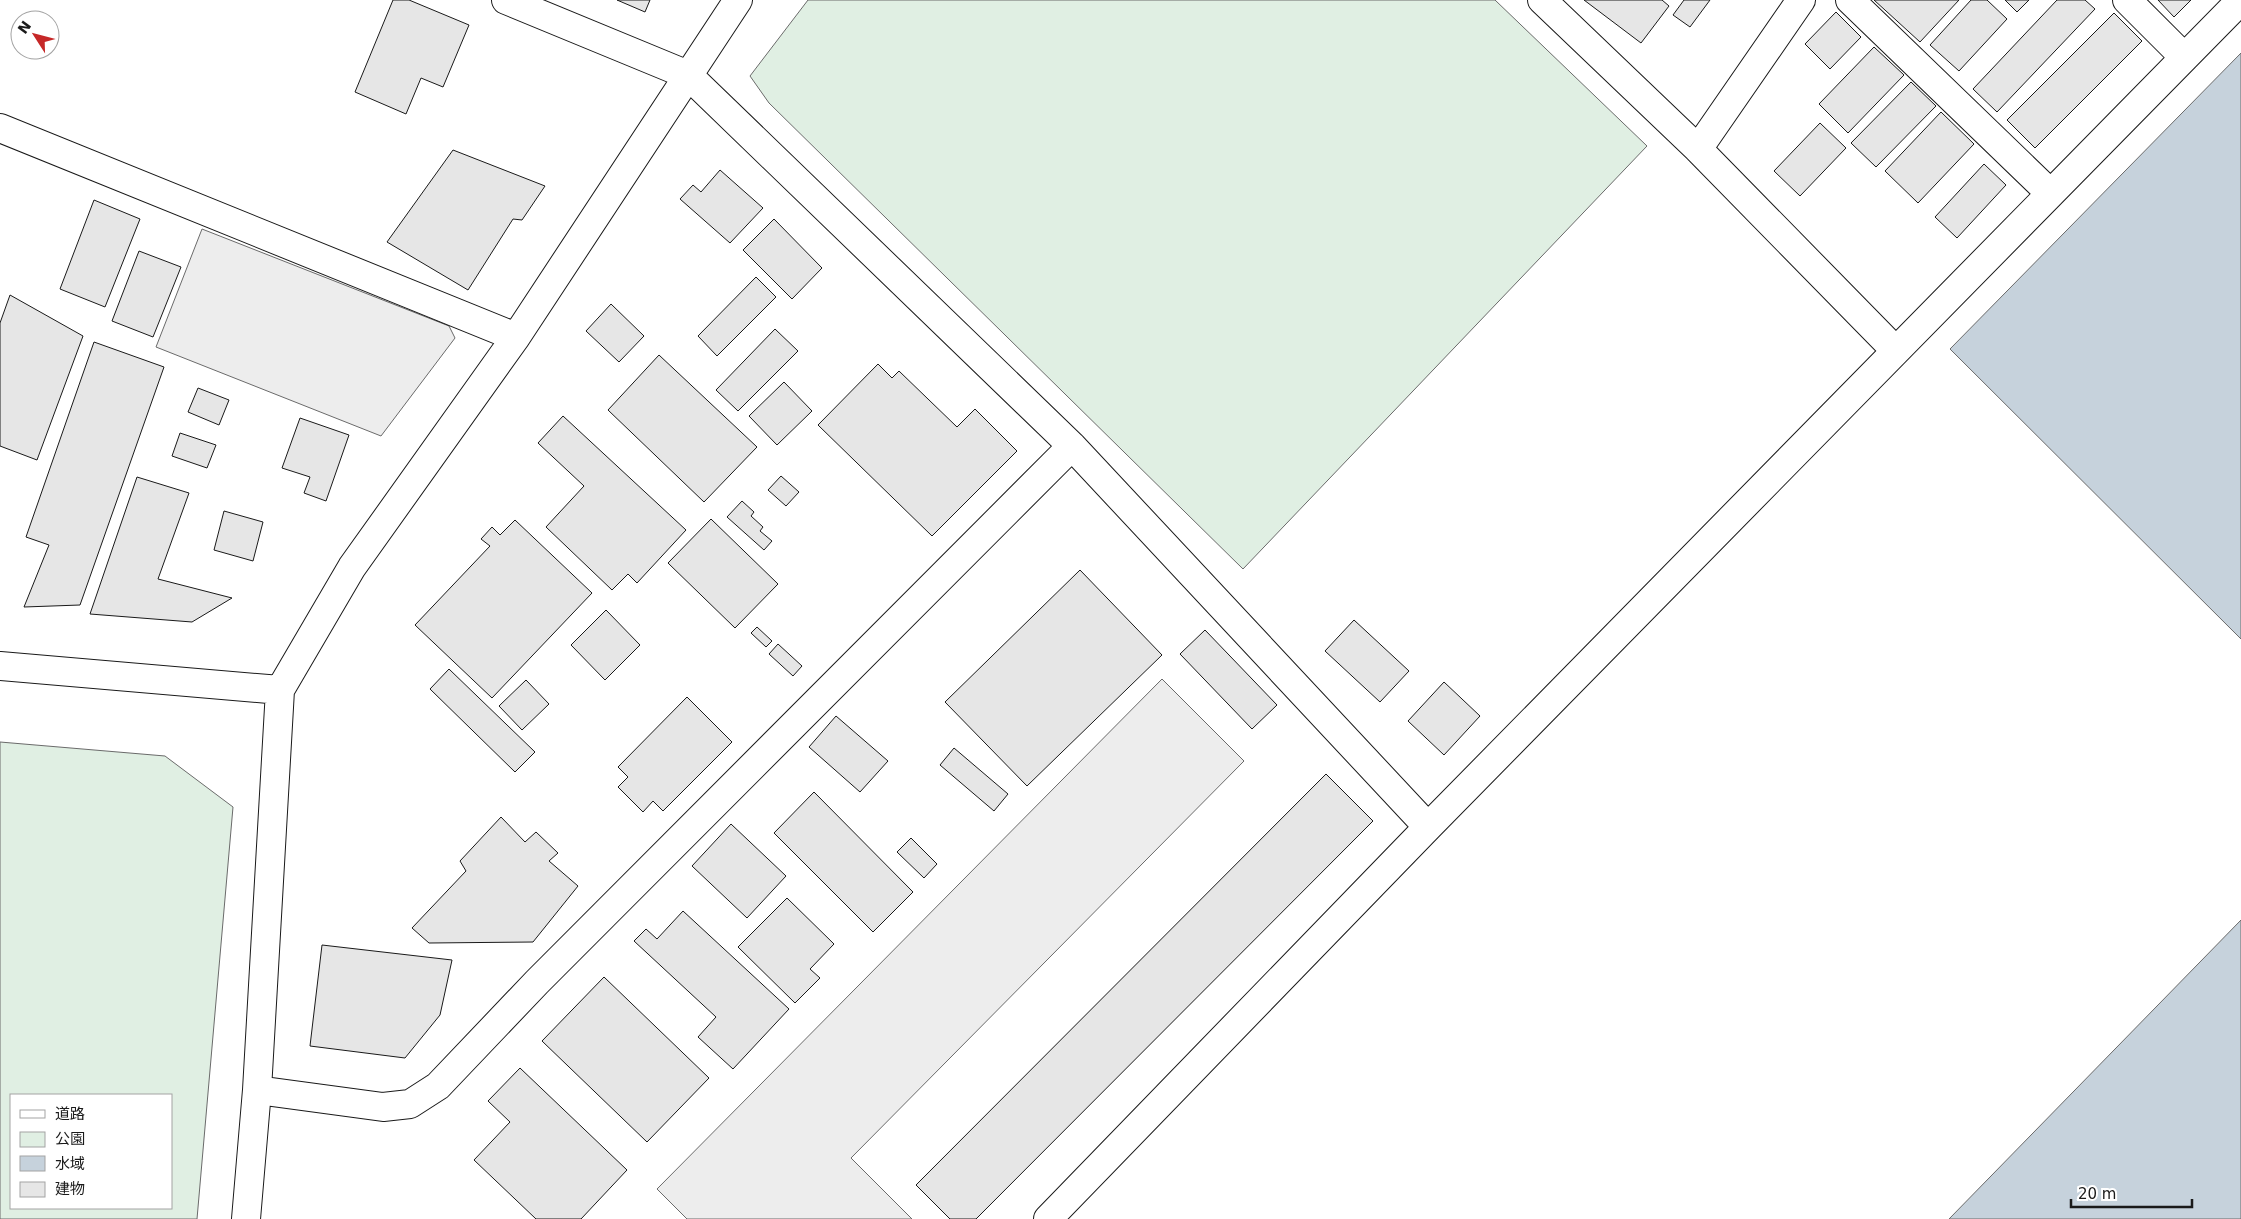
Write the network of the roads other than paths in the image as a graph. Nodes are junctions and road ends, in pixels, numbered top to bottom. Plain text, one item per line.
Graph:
1 (506, 0) edge
2 (738, 0) edge
3 (1801, 0) edge
4 (1850, 0) edge
5 (2127, 0) edge
6 (2241, 0) edge
7 (1548, 2) edge
8 (2184, 57) junction
9 (688, 75) junction
10 (0, 128) edge
11 (1698, 149) junction
12 (2050, 192) junction
13 (516, 337) junction
14 (1895, 350) junction
15 (1072, 446) junction
16 (0, 666) edge
17 (280, 690) junction
18 (1428, 827) junction
19 (257, 1090) junction
20 (246, 1219) edge
21 (1048, 1219) edge

1 - 9 street
2 - 9 street
3 - 11 street
4 - 12 street
5 - 8 street
6 - 8 street
7 - 11 street
8 - 12 street
9 - 13 street
9 - 15 street
10 - 13 street
11 - 14 street
12 - 14 street
13 - 17 street
14 - 18 street
15 - 18 street
15 - 19 street
16 - 17 street
17 - 19 street
18 - 21 street
19 - 20 street

